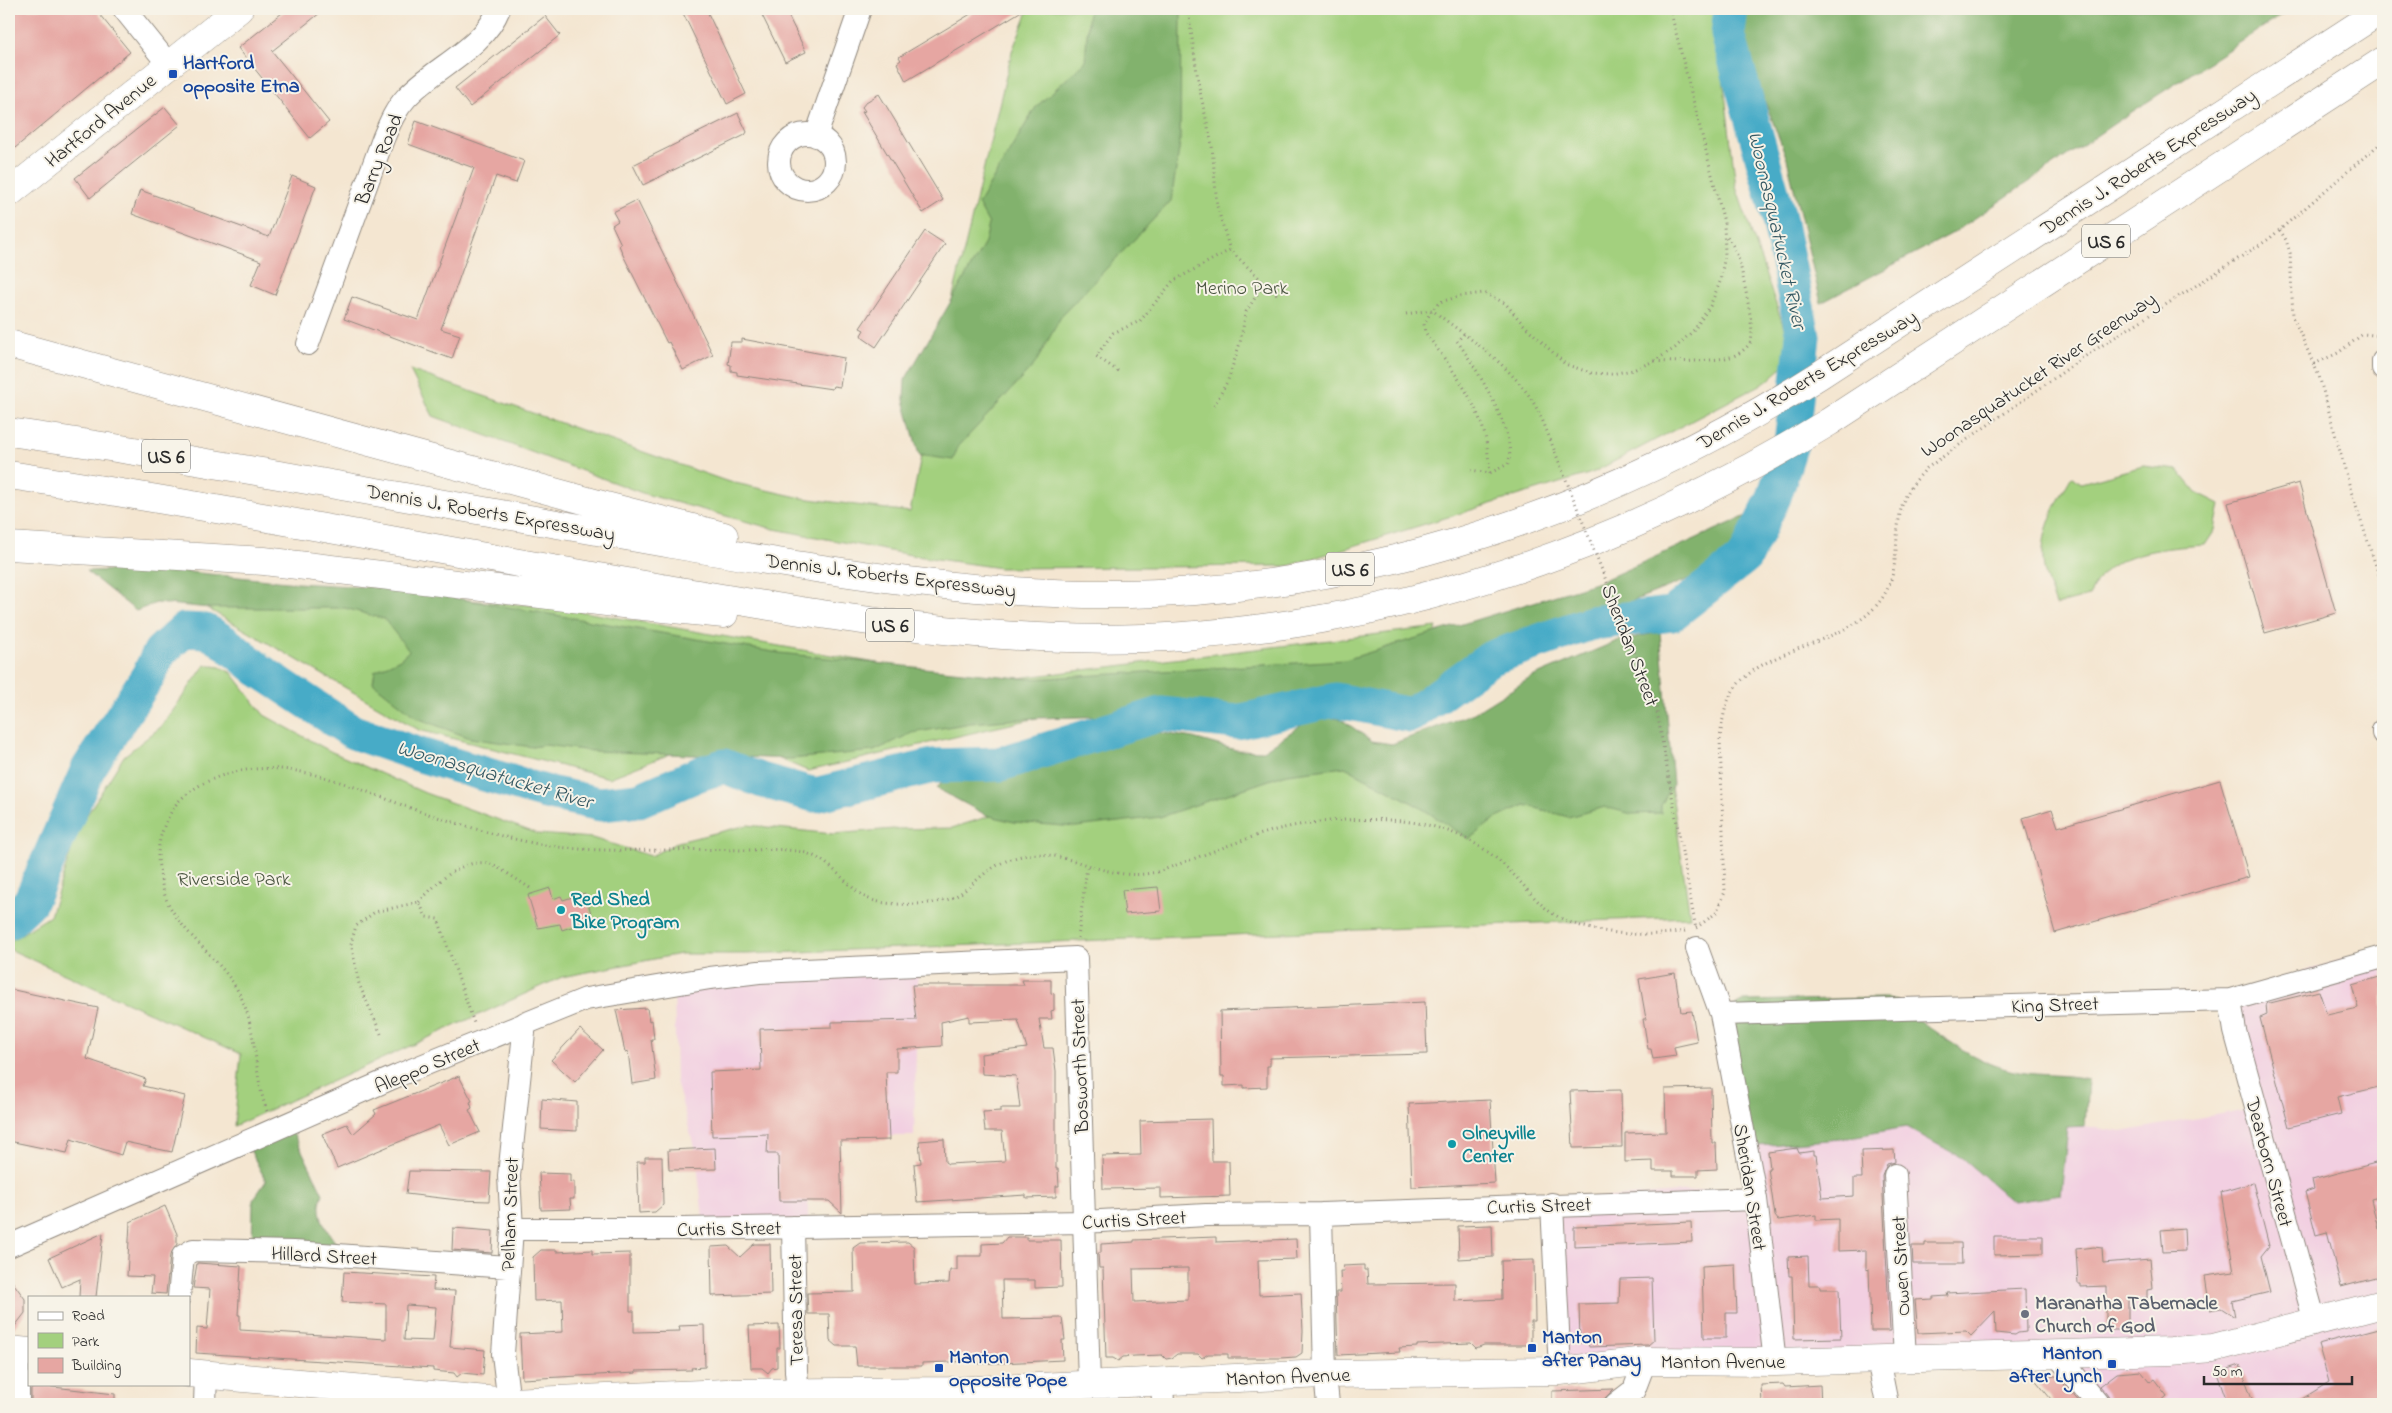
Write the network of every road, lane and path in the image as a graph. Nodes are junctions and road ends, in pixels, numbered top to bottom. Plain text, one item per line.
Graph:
1 (124, 9) edge
2 (239, 9) edge
3 (500, 9) edge
4 (860, 9) edge
5 (1188, 9) edge
6 (1670, 9) edge
7 (2382, 9) edge
8 (2383, 60) edge
9 (169, 65) junction
10 (816, 136) dead end
11 (2383, 141) edge
12 (9, 193) edge
13 (2280, 230) junction
14 (1726, 235) junction
15 (1230, 250) junction
16 (1265, 282) junction
17 (1277, 295) dead end
18 (1432, 310) junction
19 (1406, 314) dead end
20 (1464, 334) junction
21 (2383, 336) edge
22 (9, 344) edge
23 (308, 344) dead end
24 (1654, 361) junction
25 (2383, 361) edge
26 (2314, 364) junction
27 (2383, 368) edge
28 (1118, 371) dead end
29 (1214, 406) dead end
30 (9, 432) edge
31 (1471, 470) dead end
32 (1490, 473) junction
33 (9, 475) edge
34 (9, 546) edge
35 (912, 582) junction
36 (2383, 587) edge
37 (888, 625) junction
38 (1087, 866) junction
39 (533, 890) dead end
40 (419, 902) junction
41 (1696, 938) junction
42 (2383, 957) edge
43 (1076, 958) junction
44 (2230, 1000) junction
45 (1720, 1014) junction
46 (525, 1023) junction
47 (381, 1034) dead end
48 (481, 1042) junction
49 (274, 1130) junction
50 (1895, 1175) dead end
51 (1756, 1199) junction
52 (1552, 1204) junction
53 (1321, 1214) junction
54 (1083, 1222) junction
55 (793, 1227) junction
56 (512, 1229) junction
57 (9, 1246) edge
58 (508, 1266) junction
59 (179, 1296) edge
60 (2383, 1304) edge
61 (2315, 1322) junction
62 (19, 1351) edge
63 (2058, 1356) junction
64 (1892, 1358) junction
65 (1645, 1362) junction
66 (1775, 1362) junction
67 (1560, 1371) junction
68 (198, 1374) edge
69 (1325, 1374) junction
70 (1089, 1383) junction
71 (798, 1392) junction
72 (1163, 1392) edge
73 (1641, 1397) edge
74 (950, 1398) edge
75 (726, 1399) edge
76 (472, 1401) edge
77 (509, 1403) edge
78 (18, 1404) edge
79 (205, 1404) edge
80 (1328, 1404) edge
81 (1616, 1404) edge
82 (1887, 1404) edge
83 (2098, 1404) edge

1 - 9 street
2 - 9 main road, Hartford Avenue
3 - 23 street, Barry Road
4 - 10 street
5 - 15 path
6 - 14 path
7 - 35 main road, Dennis J. Roberts Expressway / US 6
8 - 37 main road, US 6
9 - 12 main road, Hartford Avenue
11 - 13 path, Woonasquatucket River Greenway
13 - 26 path
13 - 41 path, Woonasquatucket River Greenway
14 - 24 path
14 - 24 path
15 - 16 path
15 - 28 path
16 - 17 path
16 - 29 path
18 - 19 path
18 - 20 path, Sheridan Street
18 - 24 path
18 - 32 path
20 - 32 path
20 - 41 path, Sheridan Street, bridge
21 - 26 path
22 - 35 main road
25 - 27 street
26 - 36 path
30 - 35 main road, Dennis J. Roberts Expressway / US 6
31 - 32 path
33 - 37 main road, US 6
34 - 37 main road
38 - 41 path, Woonasquatucket River Greenway
38 - 43 path
38 - 49 path, Woonasquatucket River Greenway
39 - 40 path
40 - 47 path
40 - 48 path
41 - 45 street, Sheridan Street
42 - 44 street, King Street
43 - 46 street, Aleppo Street
43 - 54 street, Bosworth Street
44 - 45 street, King Street
44 - 61 street, Dearborn Street
45 - 51 street, Sheridan Street
46 - 48 street, Aleppo Street
46 - 56 street, Pelham Street
48 - 49 street, Aleppo Street
49 - 57 street, Aleppo Street
50 - 64 street, Owen Street
51 - 52 street, Curtis Street
51 - 66 street, Sheridan Street
52 - 53 street, Curtis Street
52 - 67 street
53 - 54 street, Curtis Street
53 - 69 street
54 - 55 street, Curtis Street
54 - 70 street, Bosworth Street
55 - 56 street, Curtis Street
55 - 71 street, Teresa Street
56 - 58 street, Pelham Street
58 - 59 street, Hillard Street
58 - 77 street, Pelham Street
60 - 61 main road, Manton Avenue
61 - 63 main road, Manton Avenue
62 - 78 street
63 - 64 main road, Manton Avenue
63 - 83 street
64 - 66 main road, Manton Avenue
64 - 82 street, Owen Street
65 - 66 main road, Manton Avenue
65 - 67 main road, Manton Avenue
65 - 73 street
67 - 69 main road, Manton Avenue
68 - 76 main road, Manton Avenue
68 - 79 street
69 - 72 main road, Manton Avenue
69 - 80 street
70 - 72 main road, Manton Avenue
70 - 74 main road, Manton Avenue
71 - 74 main road, Manton Avenue
71 - 75 main road, Manton Avenue
73 - 81 street
75 - 77 main road, Manton Avenue
76 - 77 main road, Manton Avenue

